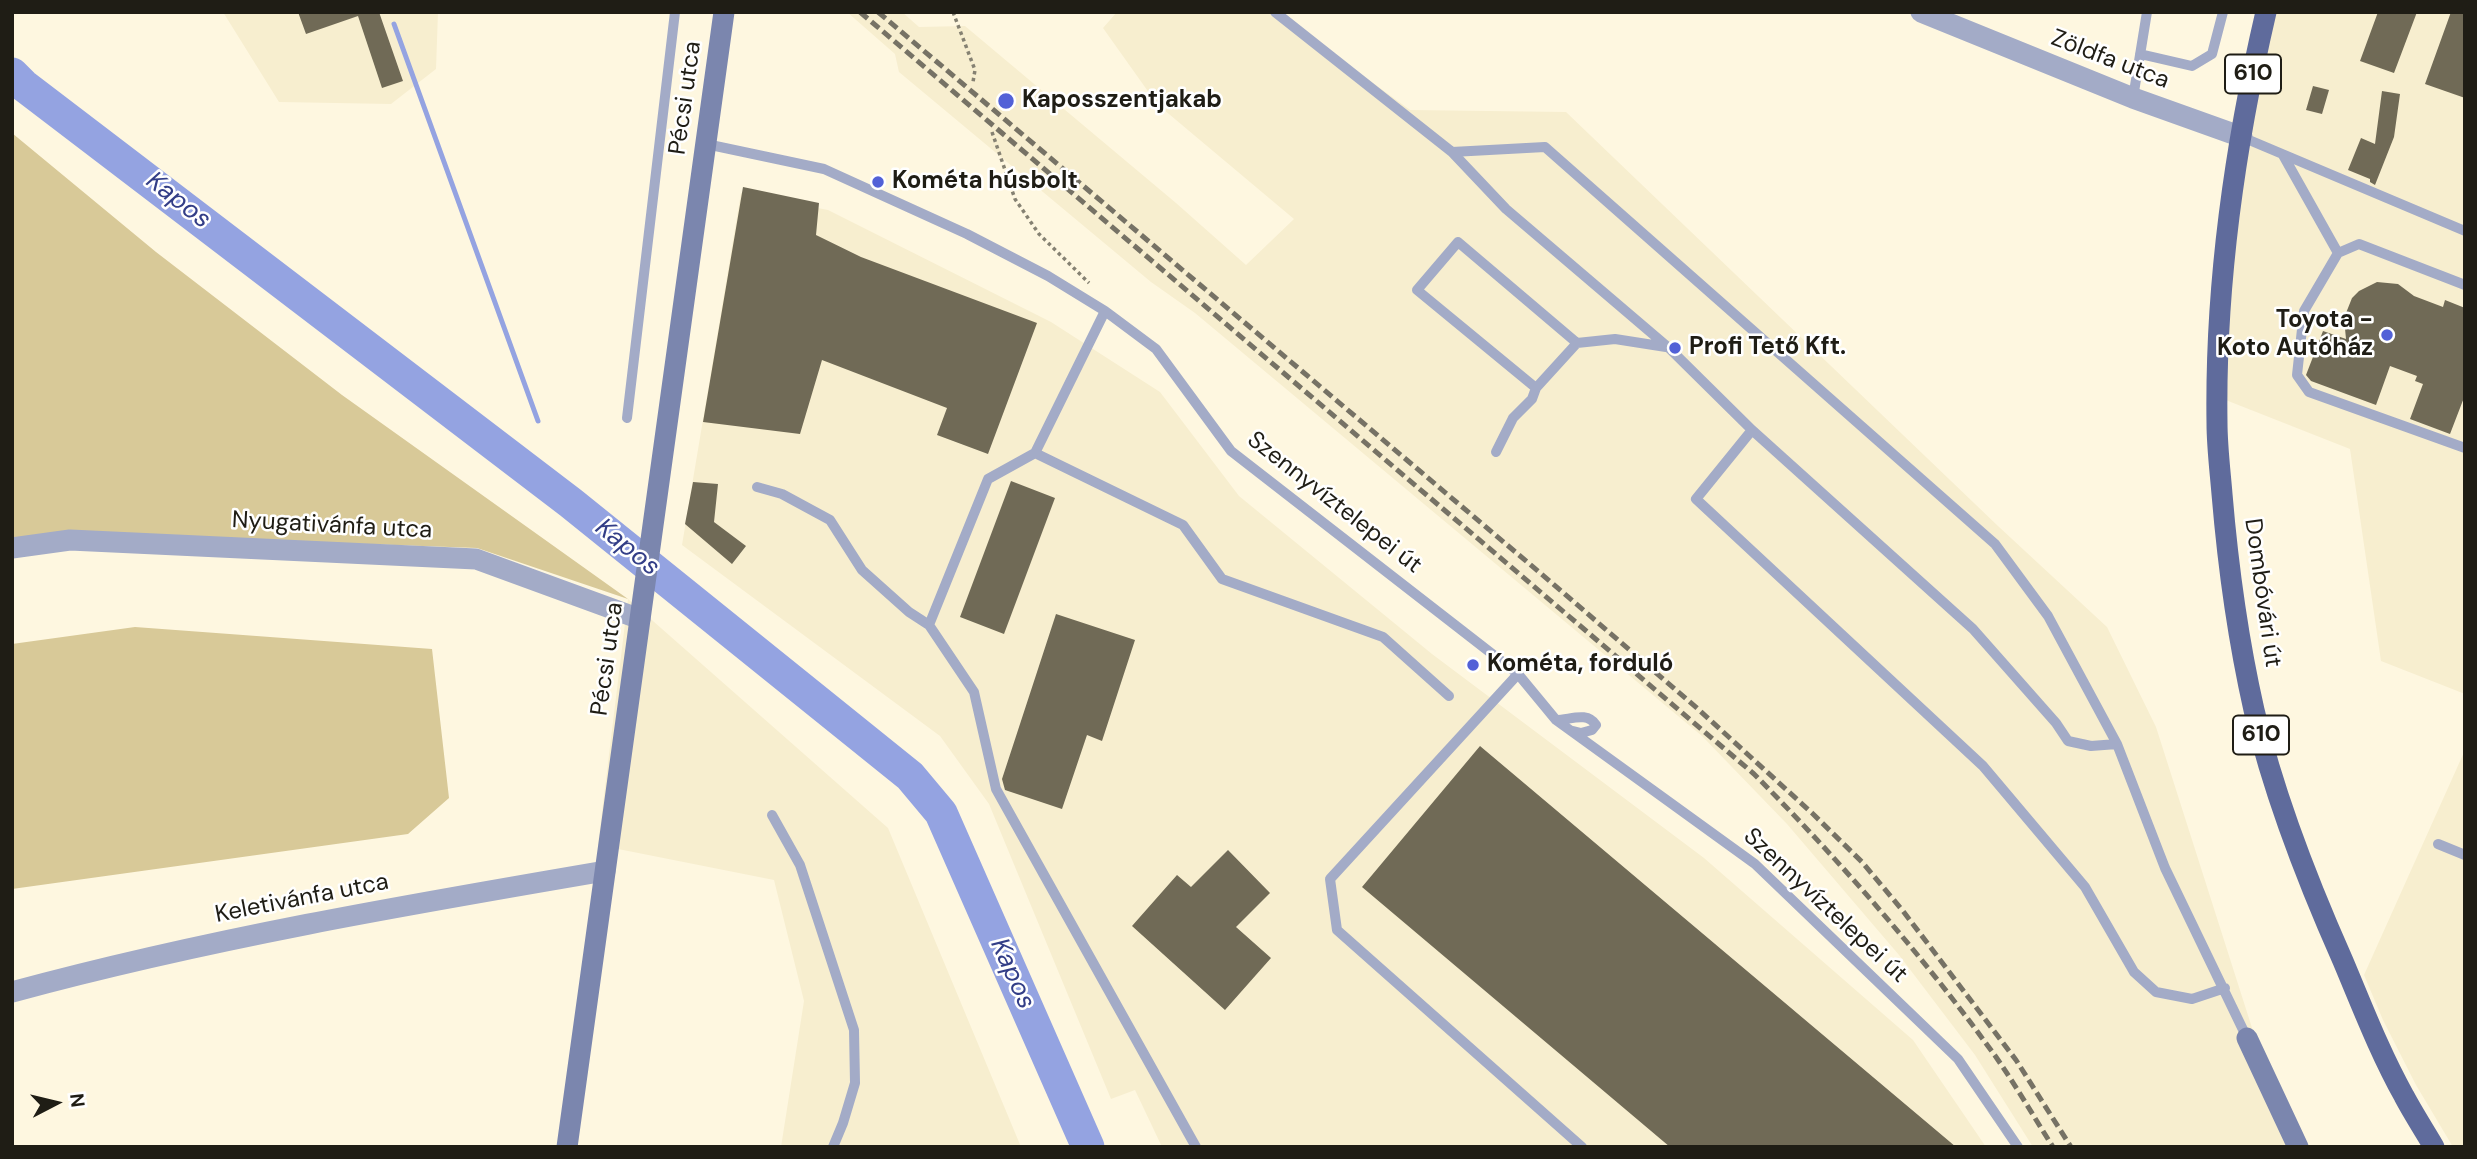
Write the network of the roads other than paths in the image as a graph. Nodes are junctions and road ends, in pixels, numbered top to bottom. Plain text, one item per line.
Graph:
1 (675, 12) edge
2 (724, 12) edge
3 (1275, 12) edge
4 (1922, 12) edge
5 (2147, 12) edge
6 (2222, 12) edge
7 (2266, 12) edge
8 (2140, 54) junction
9 (2133, 98) junction
10 (2242, 137) junction
11 (706, 144) junction
12 (1452, 152) junction
13 (2283, 155) junction
14 (2465, 231) edge
15 (2337, 253) junction
16 (2465, 285) edge
17 (1105, 311) junction
18 (1577, 343) junction
19 (1669, 348) junction
20 (1536, 388) junction
21 (627, 418) dead end
22 (1752, 430) junction
23 (2465, 448) edge
24 (1496, 452) dead end
25 (1035, 453) junction
26 (757, 487) dead end
27 (12, 548) edge
28 (640, 619) junction
29 (929, 625) junction
30 (1518, 674) junction
31 (1449, 696) dead end
32 (1556, 720) junction
33 (1570, 730) junction
34 (2117, 744) junction
35 (772, 815) dead end
36 (2438, 844) dead end
37 (2465, 855) edge
38 (605, 871) junction
39 (2225, 988) junction
40 (12, 992) edge
41 (2247, 1038) joint
42 (567, 1147) edge
43 (833, 1147) edge
44 (1196, 1147) edge
45 (1581, 1147) edge
46 (2018, 1147) edge
47 (2298, 1147) edge
48 (2434, 1147) edge

1 - 21 lane
2 - 11 street, Pécsi utca
3 - 12 lane
4 - 9 street, Zöldfa utca
5 - 8 lane
6 - 8 lane
7 - 10 main road, Dombóvári út / 610
8 - 9 lane
9 - 10 street, Zöldfa utca
10 - 13 lane
10 - 48 main road, Dombóvári út / 610
11 - 17 lane, Szennyvíztelepei út
11 - 28 street, Pécsi utca
12 - 19 lane
12 - 34 lane
13 - 14 lane
13 - 15 lane
15 - 16 lane
15 - 23 lane
17 - 25 lane
17 - 30 lane, Szennyvíztelepei út
18 - 19 lane
18 - 20 lane
18 - 20 lane
19 - 22 lane
20 - 24 lane
22 - 34 lane
22 - 39 lane
25 - 29 lane
25 - 31 lane
26 - 29 lane
27 - 28 street, Nyugativánfa utca
28 - 38 street, Pécsi utca
29 - 44 lane
30 - 32 lane
30 - 45 lane
32 - 33 lane, Szennyvíztelepei út
32 - 33 lane
33 - 46 lane, Szennyvíztelepei út
34 - 39 lane
35 - 43 lane
36 - 37 lane
38 - 40 street, Keletivánfa utca
38 - 42 street, Pécsi utca
39 - 41 lane
41 - 47 street

